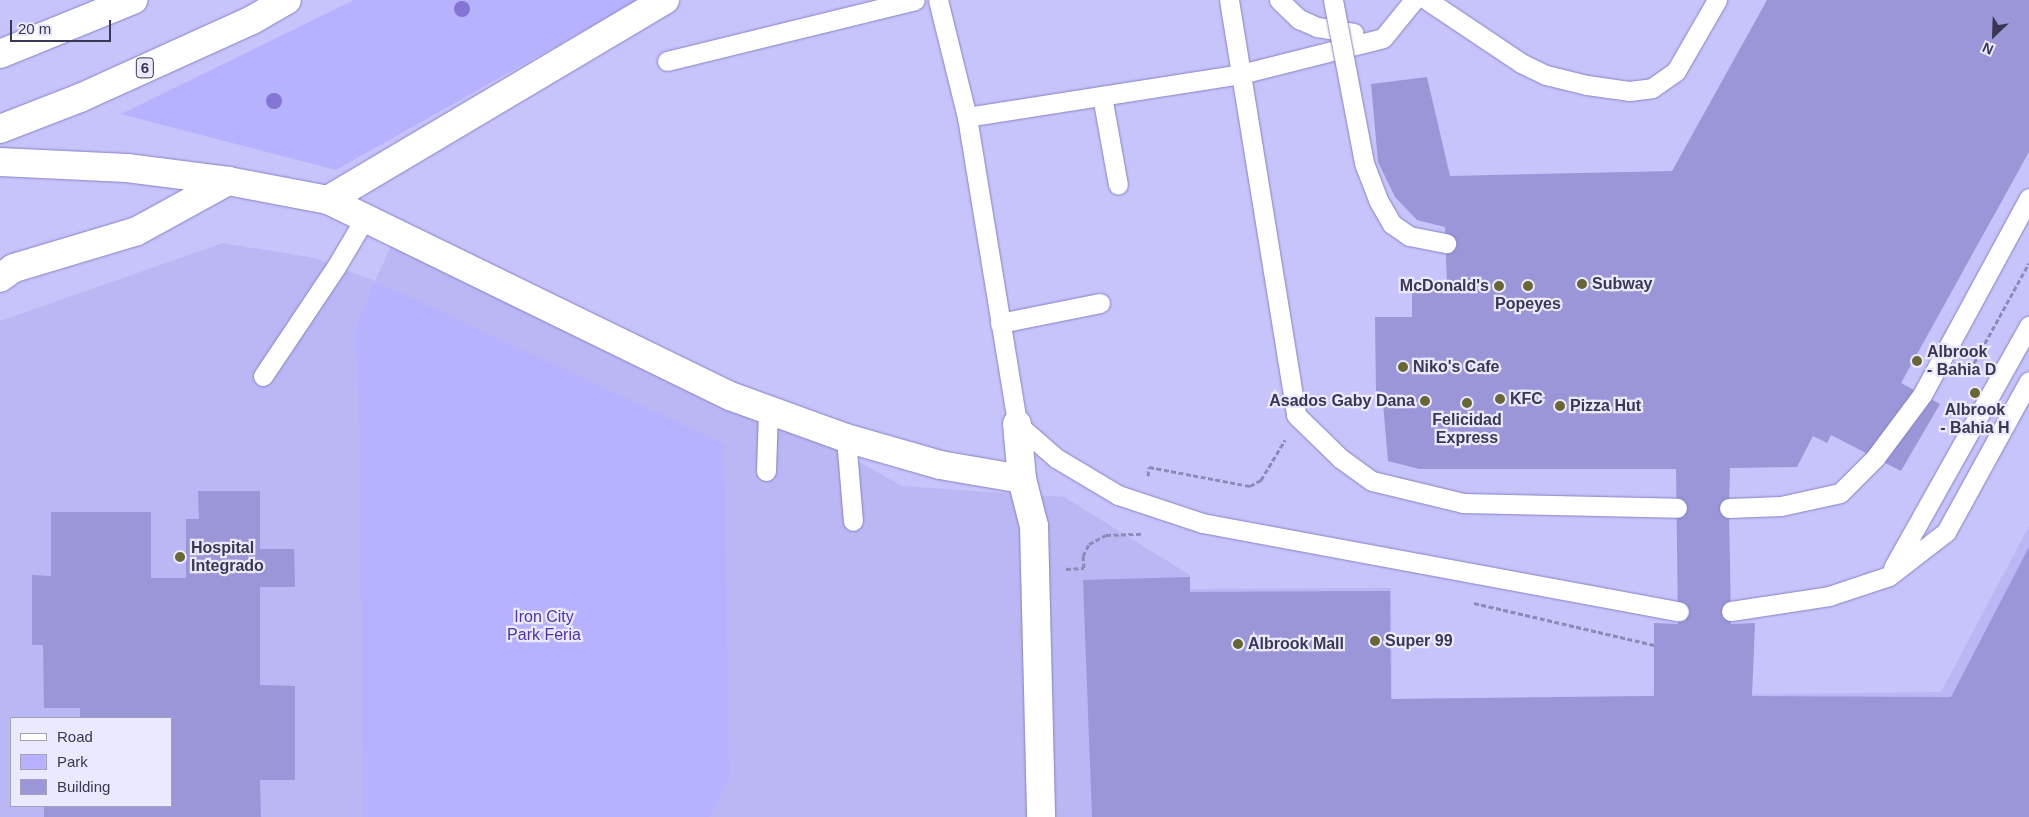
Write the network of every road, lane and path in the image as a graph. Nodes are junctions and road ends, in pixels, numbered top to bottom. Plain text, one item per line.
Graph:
1 (132, 0) edge
2 (287, 0) edge
3 (665, 0) edge
4 (915, 0) edge
5 (938, 0) edge
6 (1229, 0) edge
7 (1279, 0) edge
8 (1333, 0) edge
9 (1414, 0) edge
10 (1427, 0) edge
11 (1717, 0) edge
12 (1383, 38) junction
13 (0, 54) edge
14 (667, 61) dead end
15 (1241, 74) junction
16 (1102, 96) junction
17 (967, 117) junction
18 (0, 129) edge
19 (0, 162) edge
20 (228, 180) junction
21 (1118, 184) dead end
22 (2029, 198) edge
23 (328, 200) junction
24 (365, 218) junction
25 (1446, 243) dead end
26 (2029, 263) edge
27 (0, 278) edge
28 (1100, 303) dead end
29 (1000, 323) junction
30 (2029, 326) edge
31 (1973, 365) dead end
32 (263, 376) dead end
33 (2029, 381) edge
34 (768, 411) junction
35 (1296, 415) junction
36 (1017, 424) junction
37 (846, 438) junction
38 (766, 471) dead end
39 (1022, 480) junction
40 (1142, 503) junction
41 (1678, 508) dead end
42 (1730, 508) dead end
43 (853, 521) dead end
44 (1137, 533) junction
45 (1146, 535) dead end
46 (1035, 571) junction
47 (1888, 576) junction
48 (1467, 602) dead end
49 (1731, 610) dead end
50 (1679, 611) dead end
51 (1654, 645) dead end
52 (1041, 817) edge

1 - 13 main road
2 - 18 main road, 6
3 - 23 main road
4 - 14 lane
5 - 17 lane
6 - 15 lane
7 - 12 lane
8 - 25 lane, bridge
9 - 12 lane
10 - 11 lane
12 - 15 lane
15 - 16 lane
15 - 35 lane
16 - 17 lane
16 - 21 lane
17 - 29 lane
19 - 20 main road
20 - 23 main road
20 - 27 main road
22 - 42 lane
23 - 24 main road
24 - 32 lane
24 - 34 main road
26 - 31 path
28 - 29 lane
29 - 36 lane
30 - 47 lane
33 - 47 lane
34 - 37 main road
34 - 38 lane
35 - 40 path
35 - 41 lane
36 - 39 main road
36 - 40 lane
37 - 39 main road
37 - 43 lane
39 - 46 main road
40 - 44 path
40 - 50 lane
44 - 45 path
44 - 46 path
46 - 52 main road
47 - 49 lane
48 - 51 path

